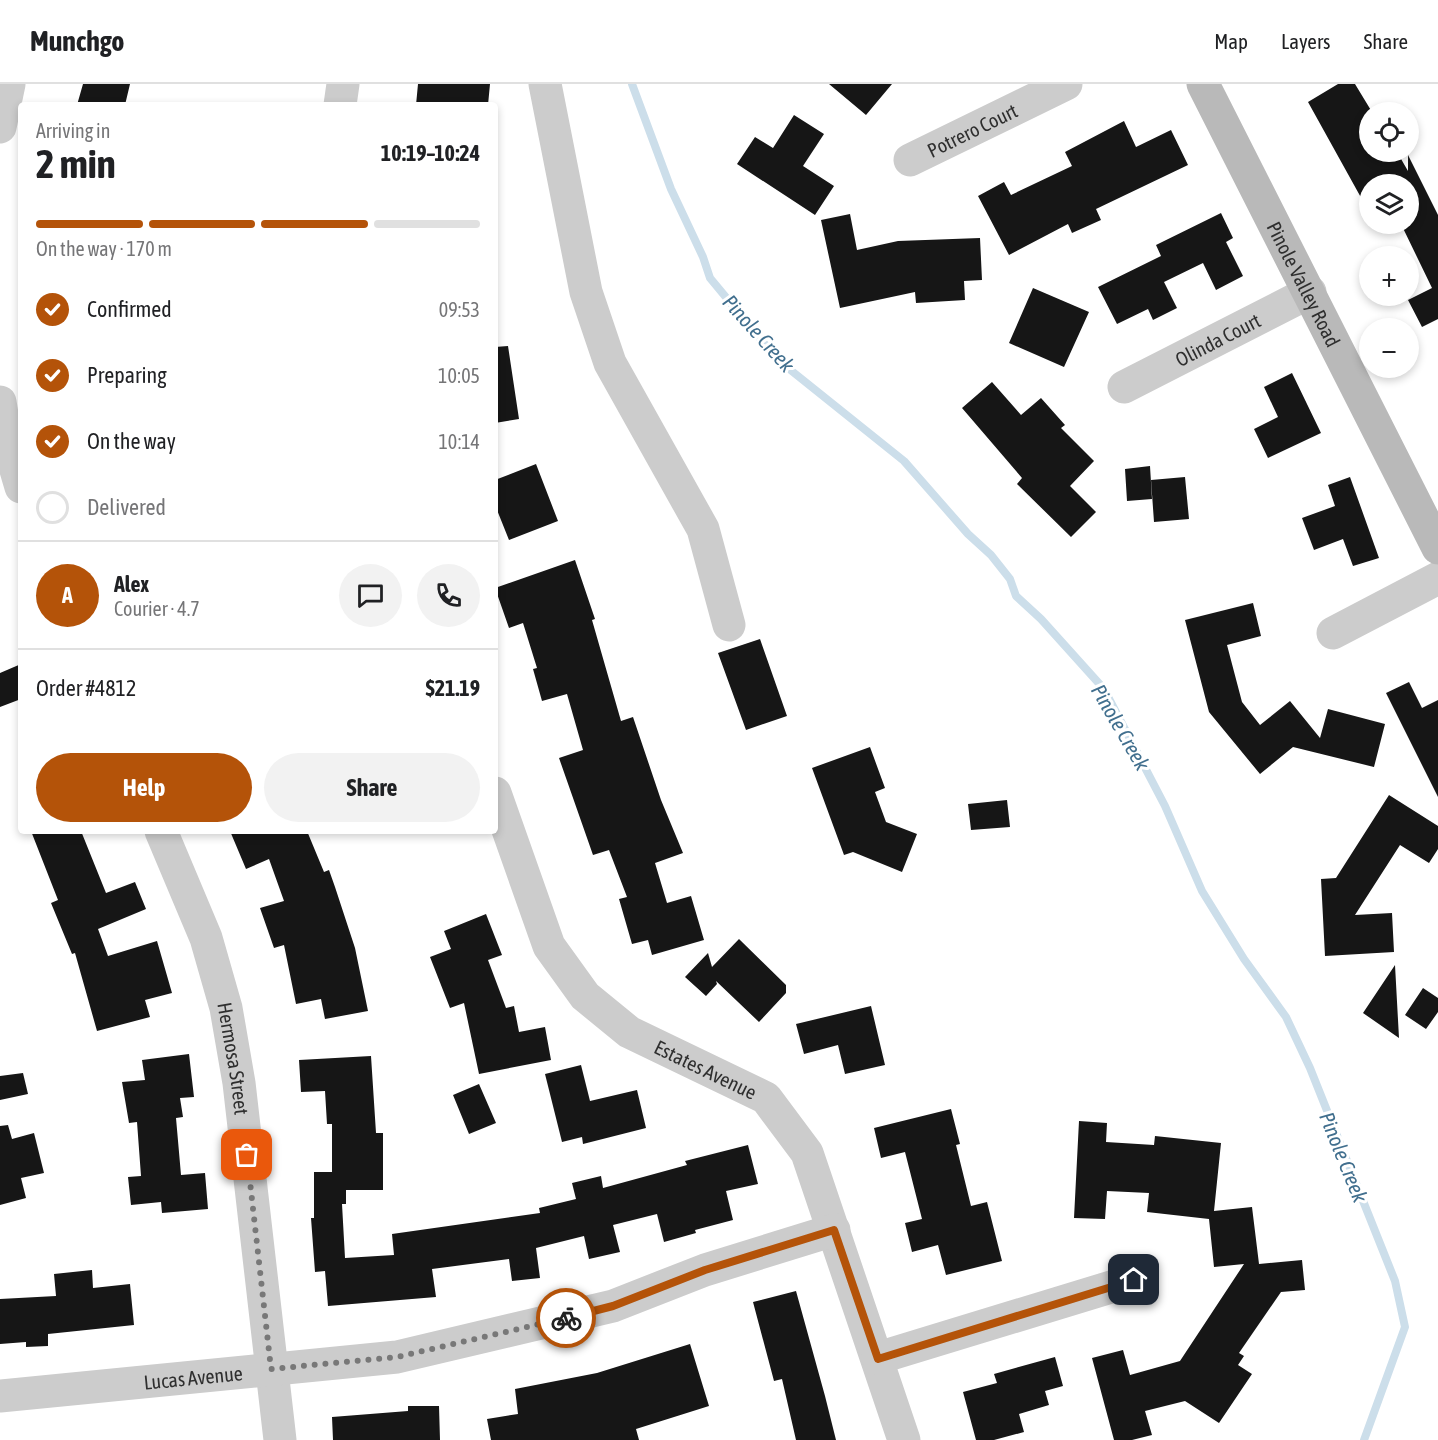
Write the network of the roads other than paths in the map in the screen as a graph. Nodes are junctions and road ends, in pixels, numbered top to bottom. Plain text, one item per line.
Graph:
1 (9, 84) edge
2 (343, 84) edge
3 (545, 84) edge
4 (1066, 84) edge
5 (1203, 84) edge
6 (340, 102) edge
7 (0, 127) edge
8 (910, 160) dead end
9 (1310, 292) junction
10 (1124, 387) dead end
11 (0, 402) edge
12 (18, 477) edge
13 (1438, 548) edge
14 (1438, 578) edge
15 (729, 625) dead end
16 (1333, 633) dead end
17 (498, 802) edge
18 (162, 834) edge
19 (834, 1230) junction
20 (1134, 1280) dead end
21 (878, 1359) junction
22 (271, 1369) junction
23 (0, 1396) edge
24 (280, 1440) edge
25 (904, 1440) edge

1 - 7 street
2 - 6 street
3 - 15 street
4 - 8 street, Potrero Court
5 - 9 main road, Pinole Valley Road
9 - 10 street, Olinda Court
9 - 13 main road, Pinole Valley Road
11 - 12 street
14 - 16 street
17 - 19 street, Estates Avenue
18 - 22 street, Hermosa Street
19 - 21 street, Estates Avenue
19 - 22 street, Lucas Avenue
20 - 21 street
21 - 25 street, Estates Avenue
22 - 23 street, Lucas Avenue
22 - 24 street, Hermosa Street

